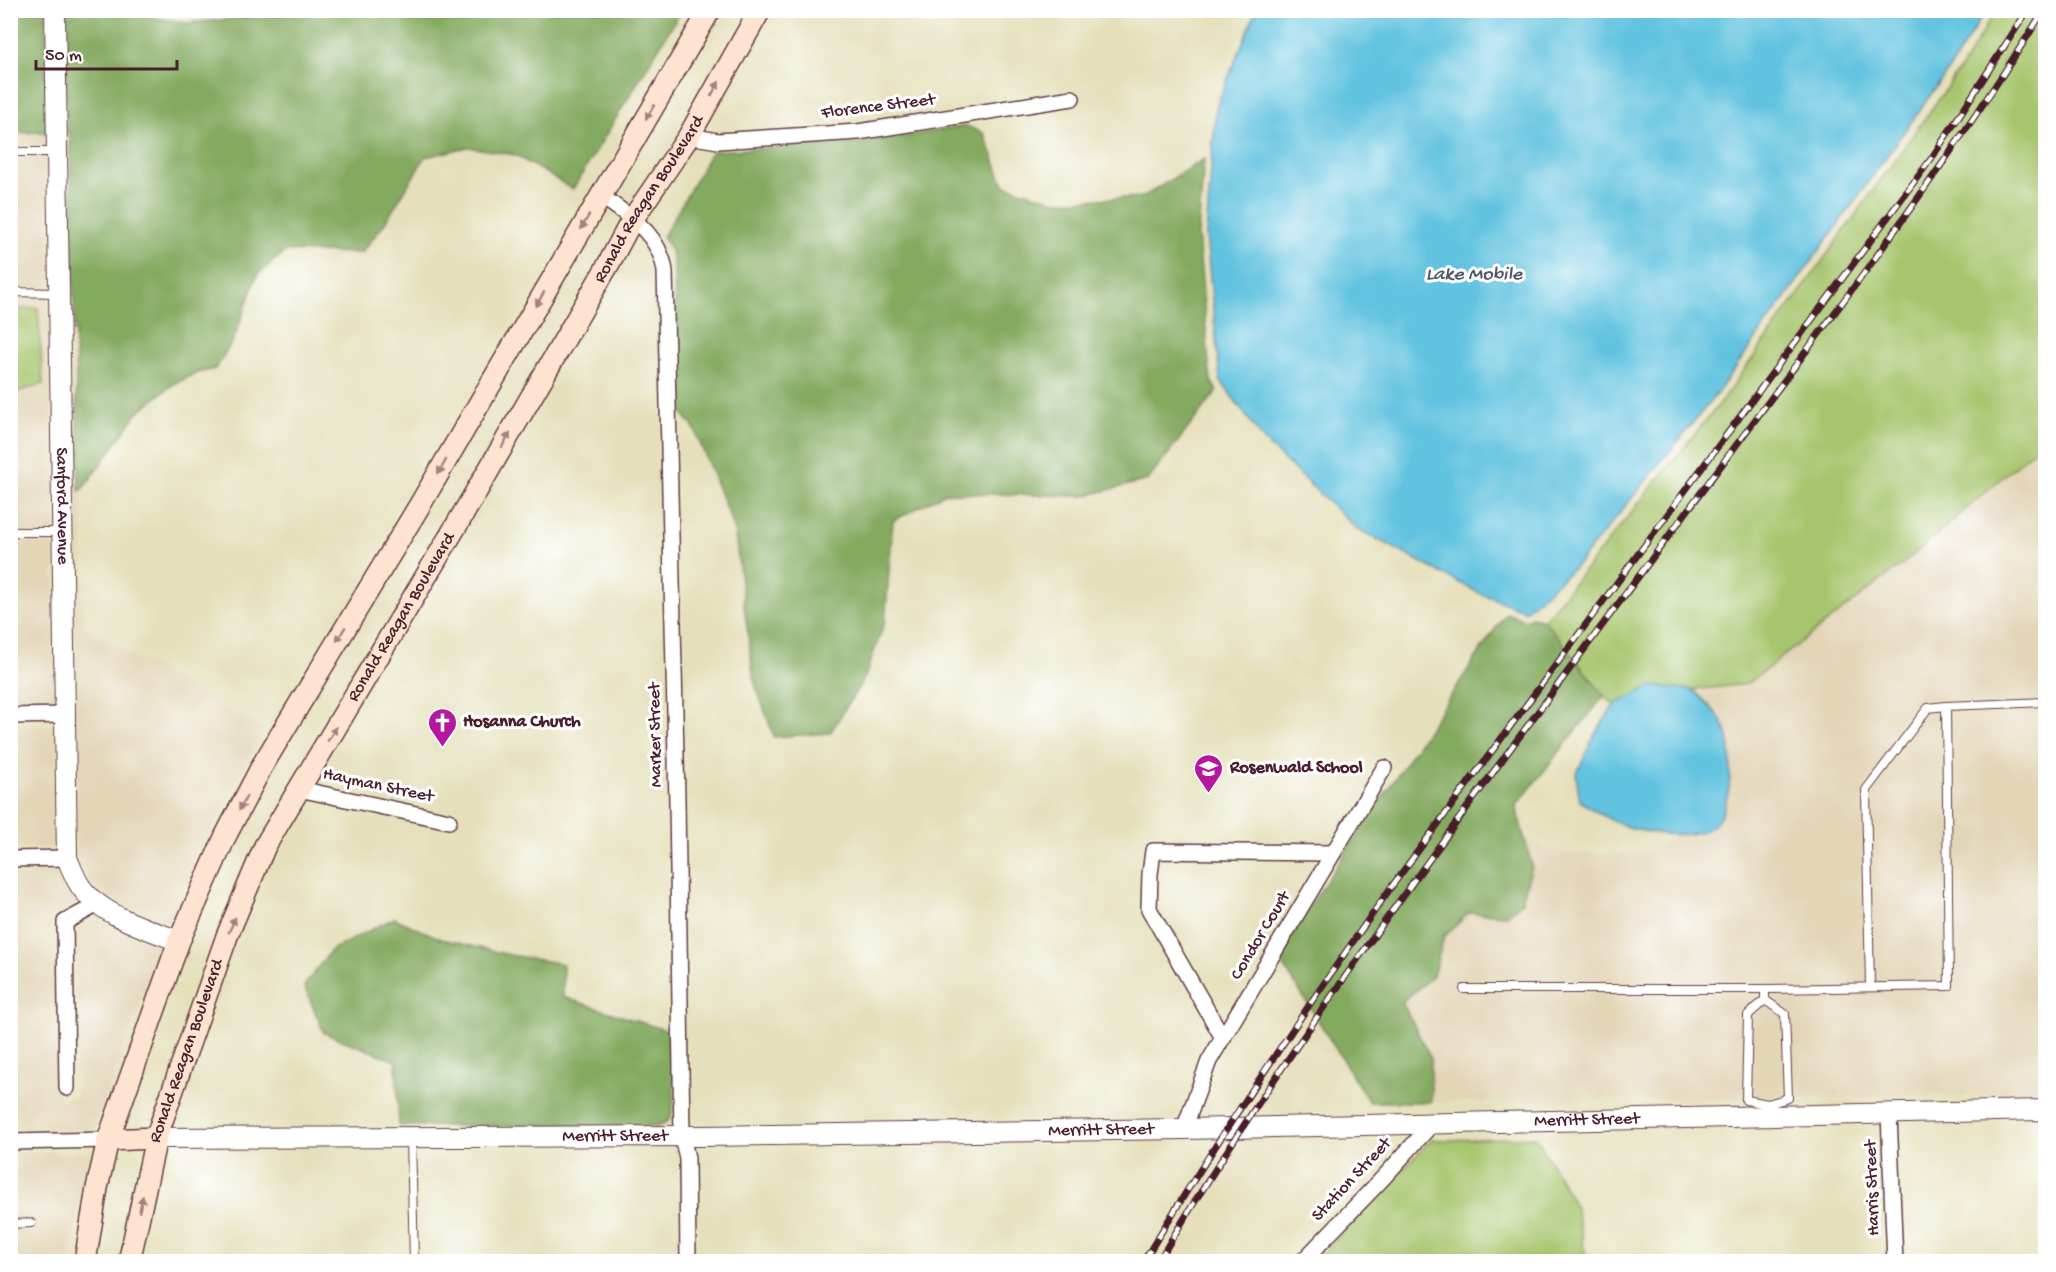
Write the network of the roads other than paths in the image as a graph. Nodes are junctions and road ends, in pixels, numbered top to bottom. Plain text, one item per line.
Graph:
1 (55, 10) edge
2 (710, 10) edge
3 (760, 10) edge
4 (1072, 98) dead end
5 (689, 136) junction
6 (10, 152) edge
7 (57, 152) junction
8 (600, 195) junction
9 (632, 220) junction
10 (10, 292) edge
11 (59, 293) junction
12 (10, 532) edge
13 (63, 532) junction
14 (2046, 702) edge
15 (1946, 706) junction
16 (10, 716) edge
17 (66, 716) junction
18 (1384, 768) dead end
19 (299, 789) junction
20 (449, 821) dead end
21 (1333, 853) junction
22 (68, 858) junction
23 (10, 859) edge
24 (98, 904) junction
25 (179, 940) junction
26 (1870, 987) junction
27 (1464, 989) dead end
28 (1765, 989) junction
29 (1765, 1000) junction
30 (1223, 1038) junction
31 (67, 1088) dead end
32 (2046, 1110) edge
33 (1768, 1111) junction
34 (1889, 1114) junction
35 (1431, 1125) junction
36 (1184, 1129) junction
37 (682, 1136) junction
38 (411, 1137) junction
39 (156, 1138) junction
40 (108, 1140) junction
41 (10, 1142) edge
42 (31, 1223) dead end
43 (10, 1224) edge
44 (85, 1262) edge
45 (129, 1262) edge
46 (414, 1262) edge
47 (688, 1262) edge
48 (1302, 1262) edge
49 (1895, 1262) edge

1 - 7 street, Sanford Avenue
2 -> 8 main road
5 -> 3 main road, Ronald Reagan Boulevard
4 - 5 street, Florence Street
5 - 9 main road, Ronald Reagan Boulevard
6 - 7 lane
7 - 11 street, Sanford Avenue
8 - 9 street, Marker Street
8 -> 25 main road
19 -> 9 main road, Ronald Reagan Boulevard
9 - 37 street, Marker Street
10 - 11 lane
11 - 13 street, Sanford Avenue
12 - 13 lane
13 - 17 street, Sanford Avenue
14 - 15 lane
15 - 26 lane
15 - 26 lane
16 - 17 street
17 - 22 street, Sanford Avenue
18 - 21 street, Condor Court
19 - 20 street, Hayman Street
39 -> 19 main road, Ronald Reagan Boulevard
21 - 30 street, Condor Court
21 - 30 street
22 - 23 street
22 - 24 street, Sanford Avenue
24 - 25 street, Sanford Avenue
24 - 31 street
25 - 40 main road
26 - 28 lane
27 - 28 lane
28 - 29 lane
29 - 33 lane
29 - 33 lane
30 - 36 street, Condor Court
32 - 34 street, Merritt Street
33 - 34 street, Merritt Street
33 - 35 street, Merritt Street
34 - 49 street, Harris Street
35 - 36 street, Merritt Street
35 - 48 street, Station Street
36 - 37 street, Merritt Street
37 - 38 street, Merritt Street
37 - 47 street, Marker Street
38 - 39 street, Merritt Street
38 - 46 lane
39 - 40 main road
45 -> 39 main road, Ronald Reagan Boulevard
40 - 41 street
40 - 44 main road
42 - 43 lane

